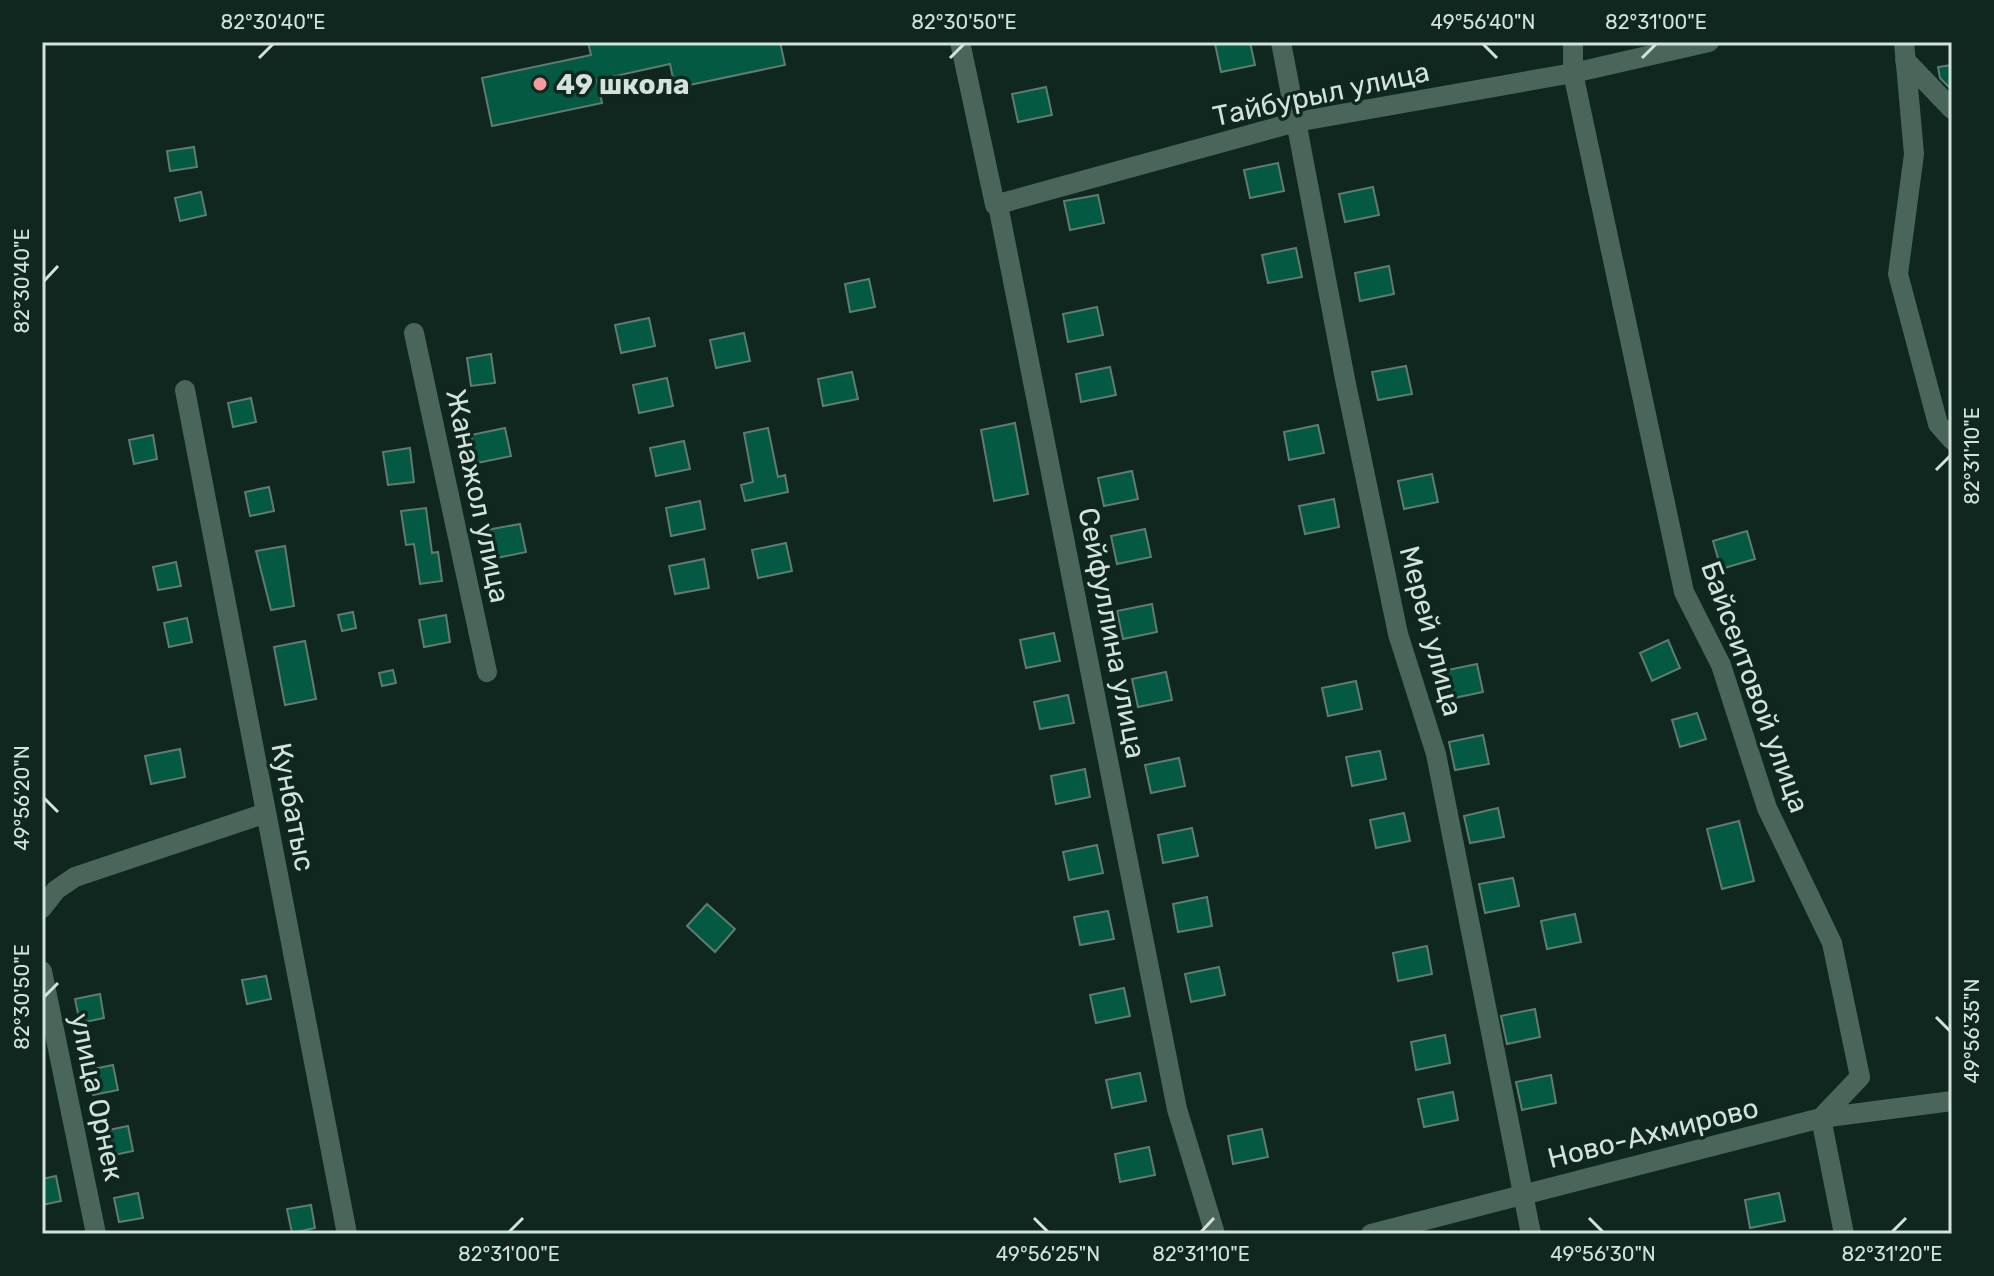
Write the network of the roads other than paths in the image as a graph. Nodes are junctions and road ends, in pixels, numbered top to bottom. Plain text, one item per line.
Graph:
1 (960, 42) edge
2 (1281, 42) edge
3 (1573, 42) edge
4 (1709, 42) edge
5 (1905, 51) edge
6 (1573, 73) junction
7 (1952, 109) edge
8 (1296, 122) junction
9 (995, 205) junction
10 (414, 333) dead end
11 (185, 390) dead end
12 (1952, 440) edge
13 (487, 672) dead end
14 (266, 813) junction
15 (42, 908) edge
16 (42, 971) edge
17 (1952, 1101) edge
18 (1821, 1118) junction
19 (1524, 1195) junction
20 (96, 1234) edge
21 (347, 1234) edge
22 (1215, 1234) edge
23 (1371, 1234) edge
24 (1531, 1234) edge
25 (1844, 1234) edge

1 - 9 street, Сейфуллина улица
2 - 8 street, Мерей улица
3 - 6 street, Байсеитовой улица
4 - 6 street, Тайбурыл улица
5 - 7 street
5 - 12 street
6 - 8 street, Тайбурыл улица
6 - 18 street, Байсеитовой улица
8 - 9 street, Тайбурыл улица
8 - 19 street, Мерей улица
9 - 22 street, Сейфуллина улица
10 - 13 street, Жанажол улица
11 - 14 street, Кунбатыс
14 - 15 street
14 - 21 street, Кунбатыс
16 - 20 street, улица Орнек
17 - 18 street, Ново-Ахмирово
18 - 19 street, Ново-Ахмирово
18 - 25 street
19 - 23 street, Ново-Ахмирово
19 - 24 street, Мерей улица

